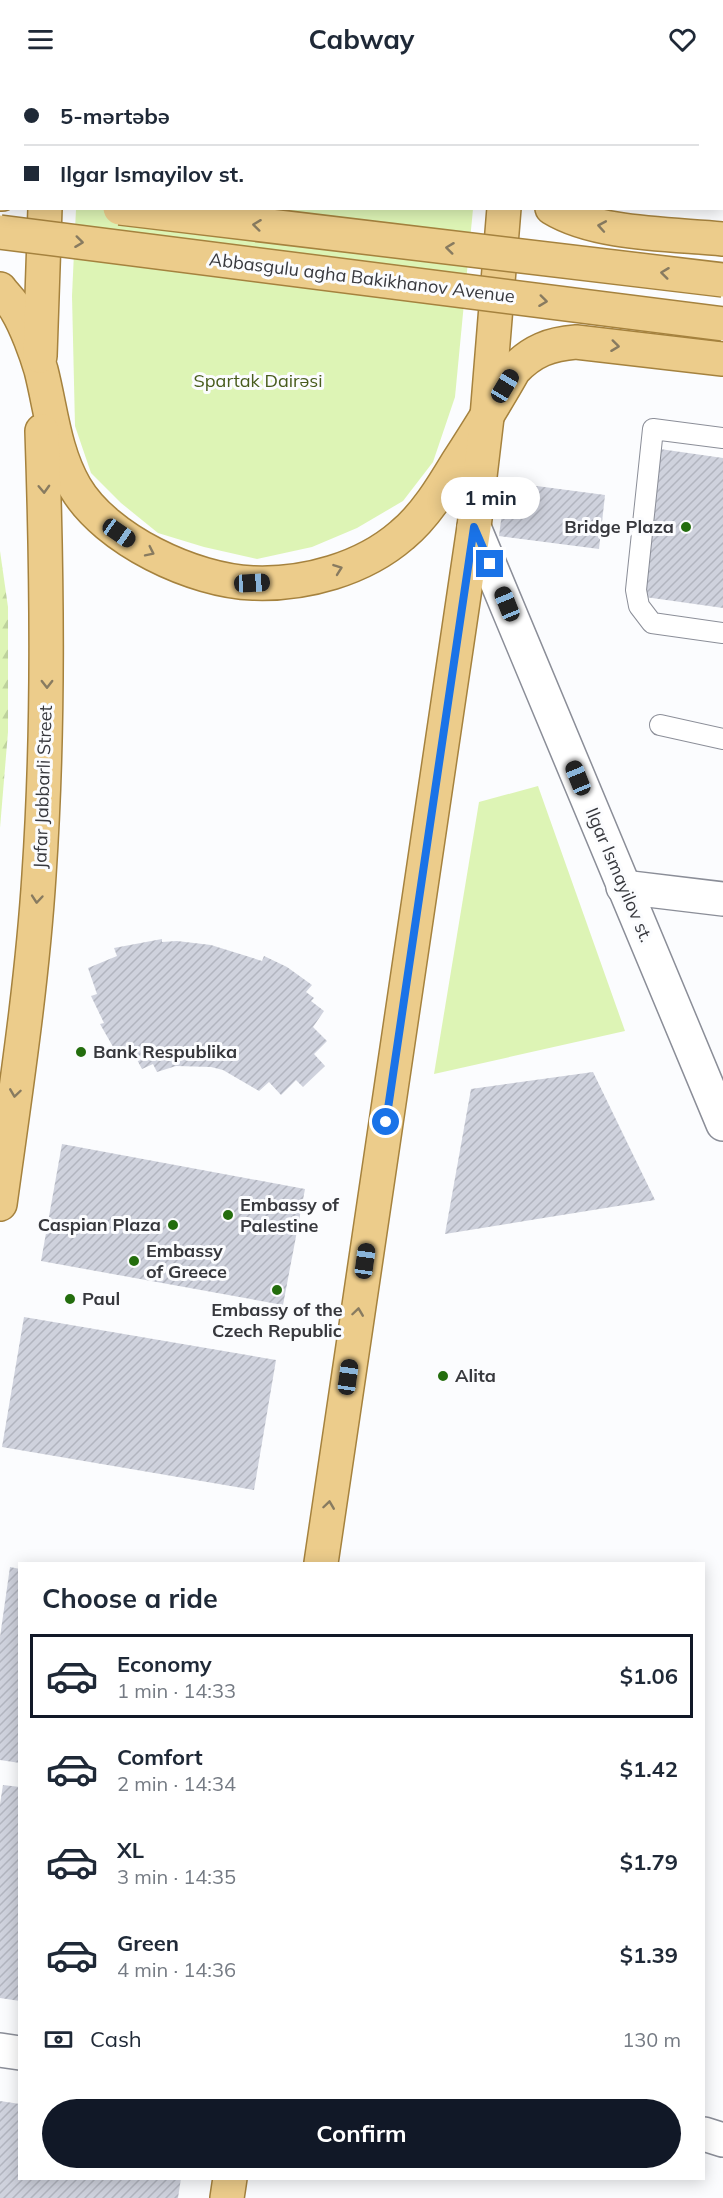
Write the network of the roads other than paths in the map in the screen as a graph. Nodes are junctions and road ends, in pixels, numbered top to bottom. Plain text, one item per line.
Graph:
1 (45, 210) edge
2 (137, 210) edge
3 (504, 210) edge
4 (555, 210) edge
5 (0, 232) edge
6 (723, 238) edge
7 (723, 280) edge
8 (0, 289) edge
9 (723, 324) edge
10 (723, 359) edge
11 (40, 367) junction
12 (487, 417) junction
13 (723, 438) edge
14 (474, 527) junction
15 (723, 633) edge
16 (660, 725) dead end
17 (723, 739) edge
18 (623, 887) junction
19 (723, 899) edge
20 (723, 1124) edge
21 (0, 1204) edge
22 (321, 1562) edge
23 (0, 2050) edge
24 (18, 2053) edge
25 (705, 2134) edge
26 (723, 2140) edge
27 (230, 2180) edge
28 (227, 2198) edge

1 - 11 main road
7 -> 2 main road, bridge
3 - 12 main road
6 -> 4 main road
5 -> 9 main road, Abbasgulu agha Bakikhanov Avenue, bridge
8 - 11 main road
12 -> 10 main road
11 -> 12 main road
11 -> 21 main road, Jafar Jabbarli Street
12 - 14 main road
13 - 15 lane
14 - 18 street, Ilgar Ismayilov st.
22 -> 14 main road
16 - 17 lane
18 - 19 street
18 - 20 street, Ilgar Ismayilov st.
23 - 24 street
25 - 26 street
27 - 28 main road

